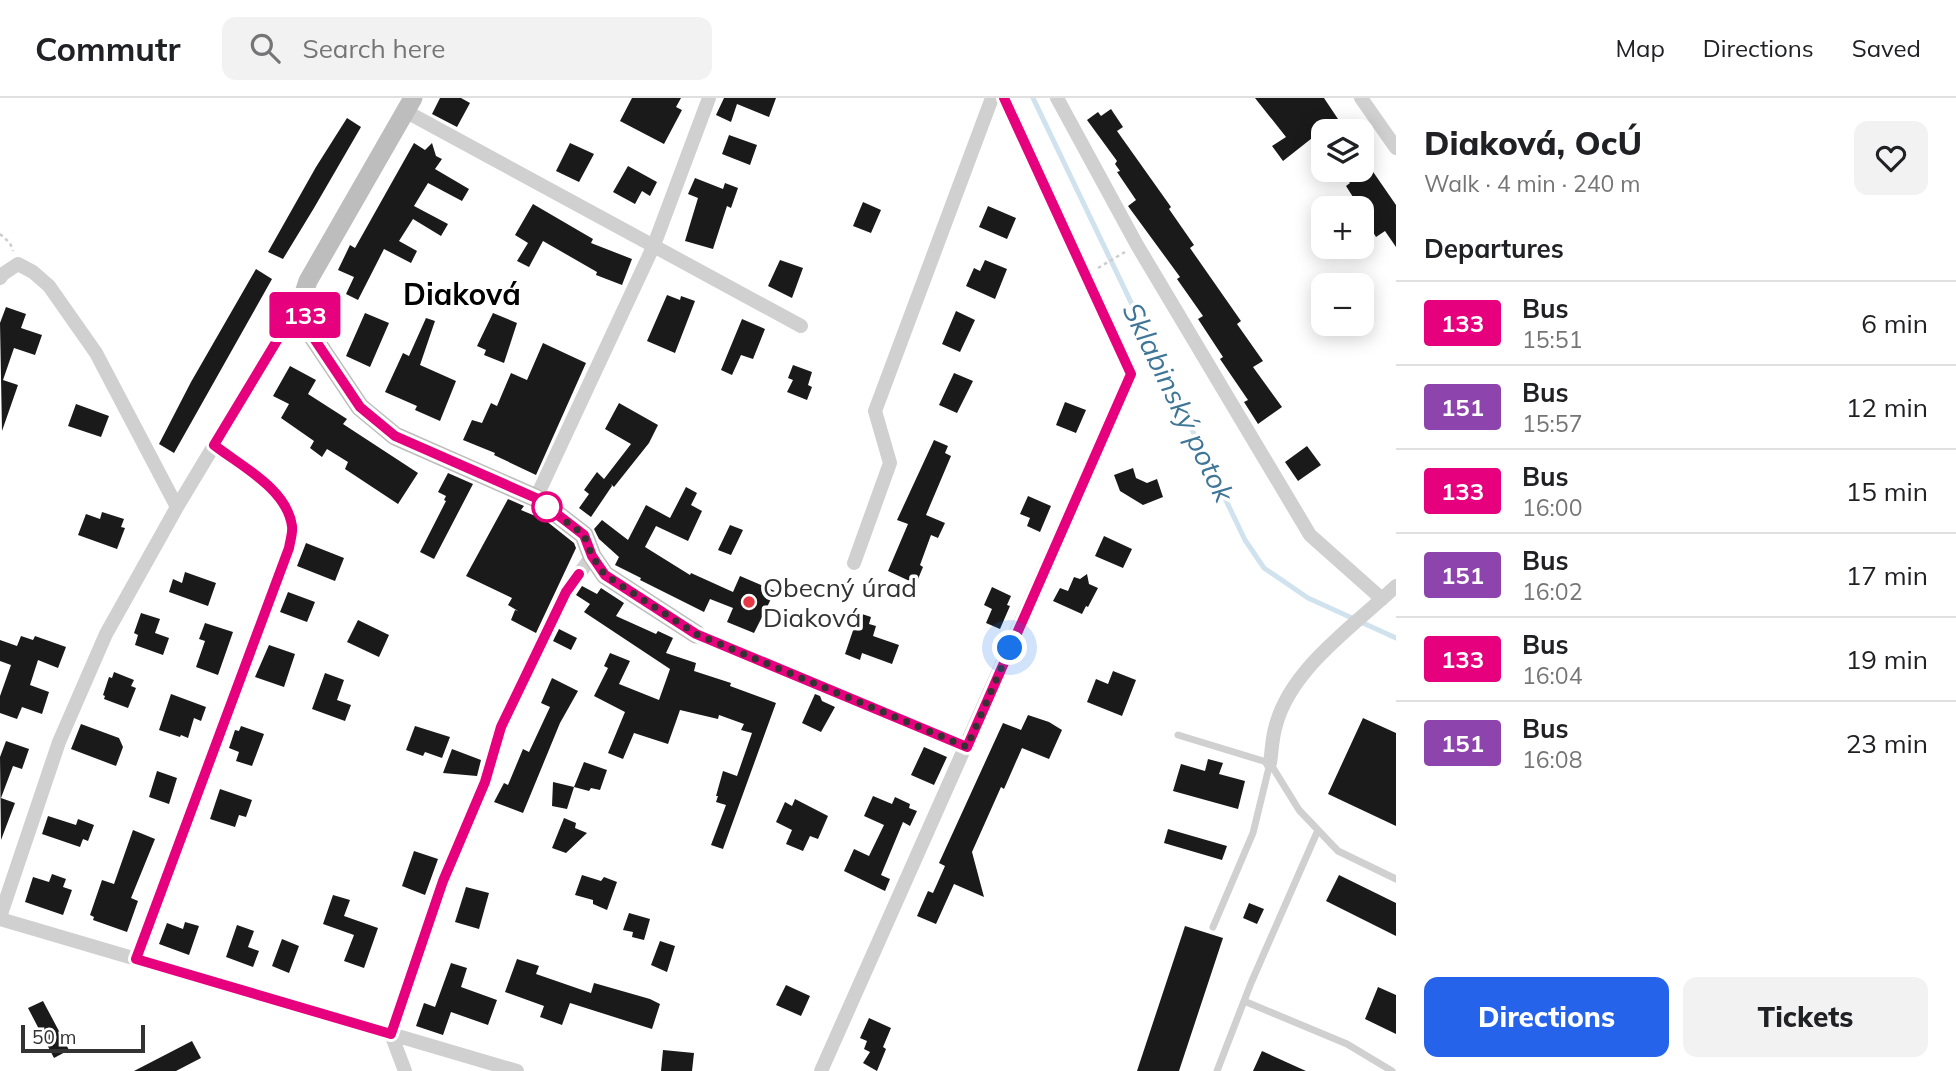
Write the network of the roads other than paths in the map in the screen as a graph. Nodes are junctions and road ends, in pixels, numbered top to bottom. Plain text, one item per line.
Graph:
1 (709, 98) edge
2 (992, 98) edge
3 (1004, 98) edge
4 (1057, 98) edge
5 (1361, 98) edge
6 (409, 105) edge
7 (1396, 148) edge
8 (654, 245) junction
9 (0, 278) edge
10 (302, 299) junction
11 (801, 326) dead end
12 (214, 445) junction
13 (536, 498) junction
14 (177, 507) junction
15 (592, 556) junction
16 (855, 563) dead end
17 (1396, 586) edge
18 (1379, 602) junction
19 (696, 634) joint
20 (1178, 735) dead end
21 (967, 747) junction
22 (1270, 763) junction
23 (1318, 830) junction
24 (1396, 879) edge
25 (0, 918) edge
26 (1213, 927) dead end
27 (136, 959) junction
28 (1244, 1001) junction
29 (391, 1034) junction
30 (405, 1071) edge
31 (517, 1071) edge
32 (821, 1071) edge
33 (1217, 1071) edge
34 (1392, 1071) edge

1 - 8 street
2 - 16 street
3 - 21 street
4 - 18 street
5 - 7 street
6 - 8 street
6 - 10 street
8 - 11 street
8 - 13 street
9 - 14 street
10 - 12 street
10 - 13 street
12 - 14 street
12 - 27 street
13 - 15 street
14 - 25 street
15 - 19 street
15 - 29 street
17 - 18 street
18 - 22 street
19 - 21 street
20 - 22 lane
21 - 32 street
22 - 23 lane
22 - 26 lane
23 - 24 lane
23 - 28 lane
25 - 27 street
27 - 29 street
28 - 33 lane
28 - 34 lane
29 - 30 street
29 - 31 street

